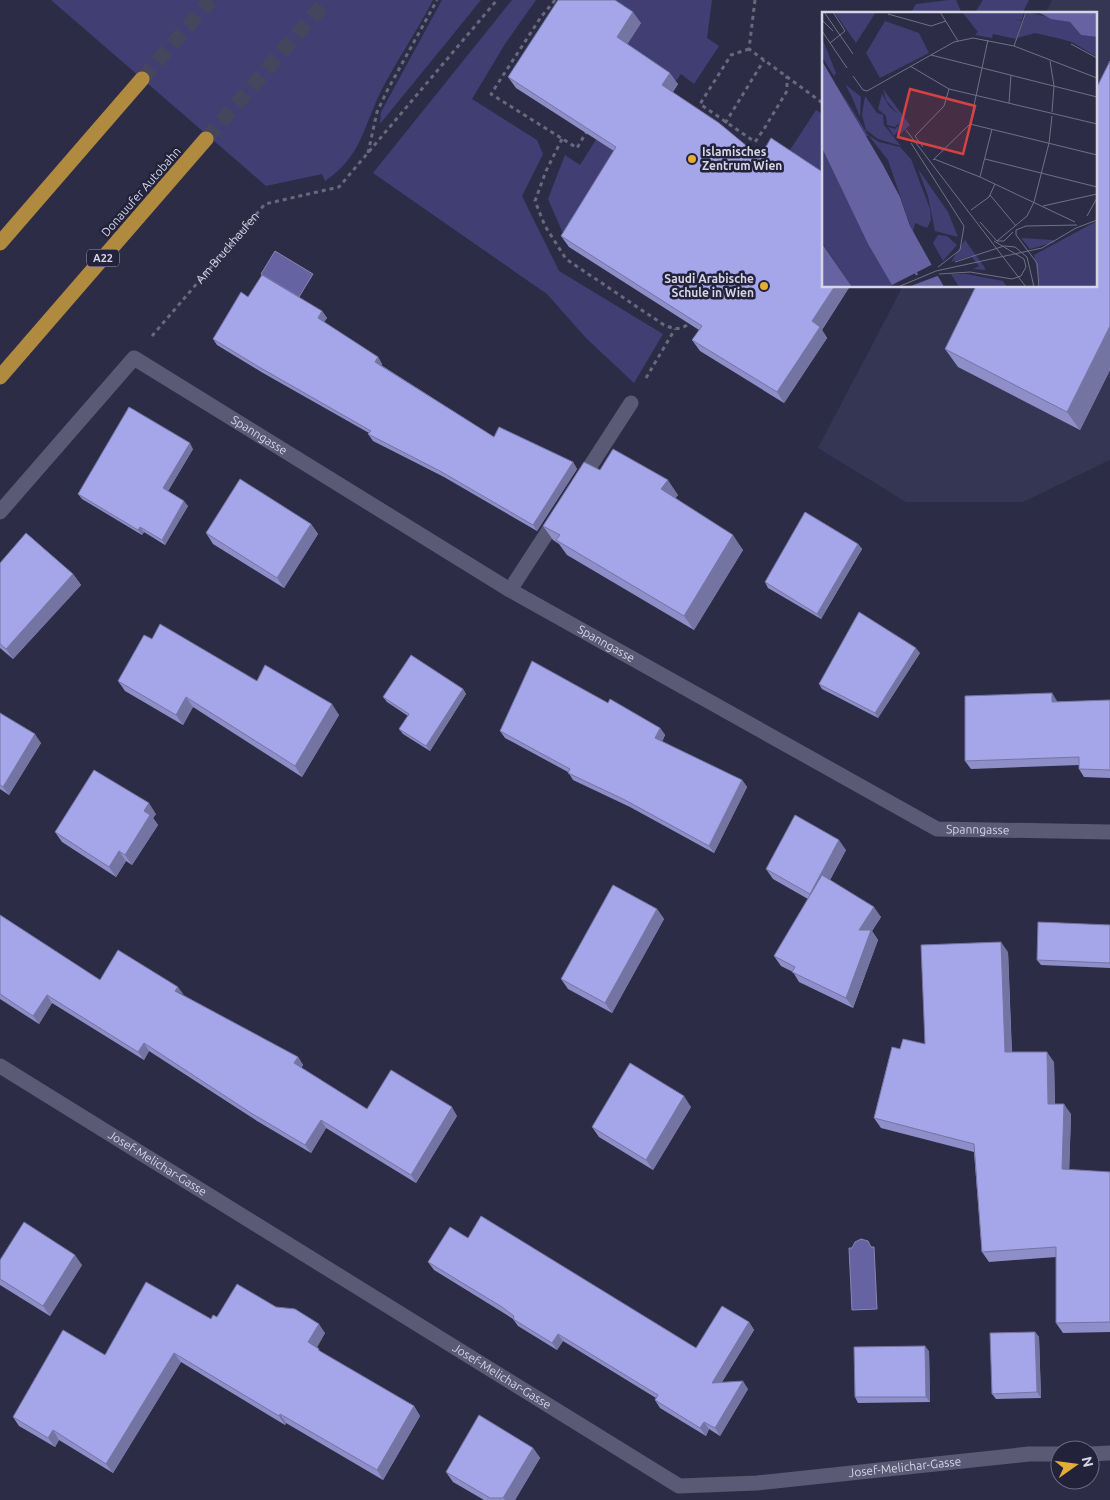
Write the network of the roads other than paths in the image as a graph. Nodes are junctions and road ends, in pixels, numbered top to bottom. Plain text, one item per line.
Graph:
1 (142, 80) tunnel mouth
2 (206, 139) tunnel mouth
3 (0, 243) edge
4 (0, 377) edge
5 (631, 403) road end
6 (0, 512) edge
7 (510, 590) junction
8 (1110, 832) edge
9 (0, 1066) edge
10 (1050, 1454) edge
11 (679, 1493) edge

1 - 3 highway
2 - 4 highway, Donauufer Autobahn / A22
5 - 7 street
6 - 7 street, Spanngasse
7 - 8 street, Spanngasse
9 - 11 street, Josef-Melichar-Gasse
10 - 11 street, Josef-Melichar-Gasse

